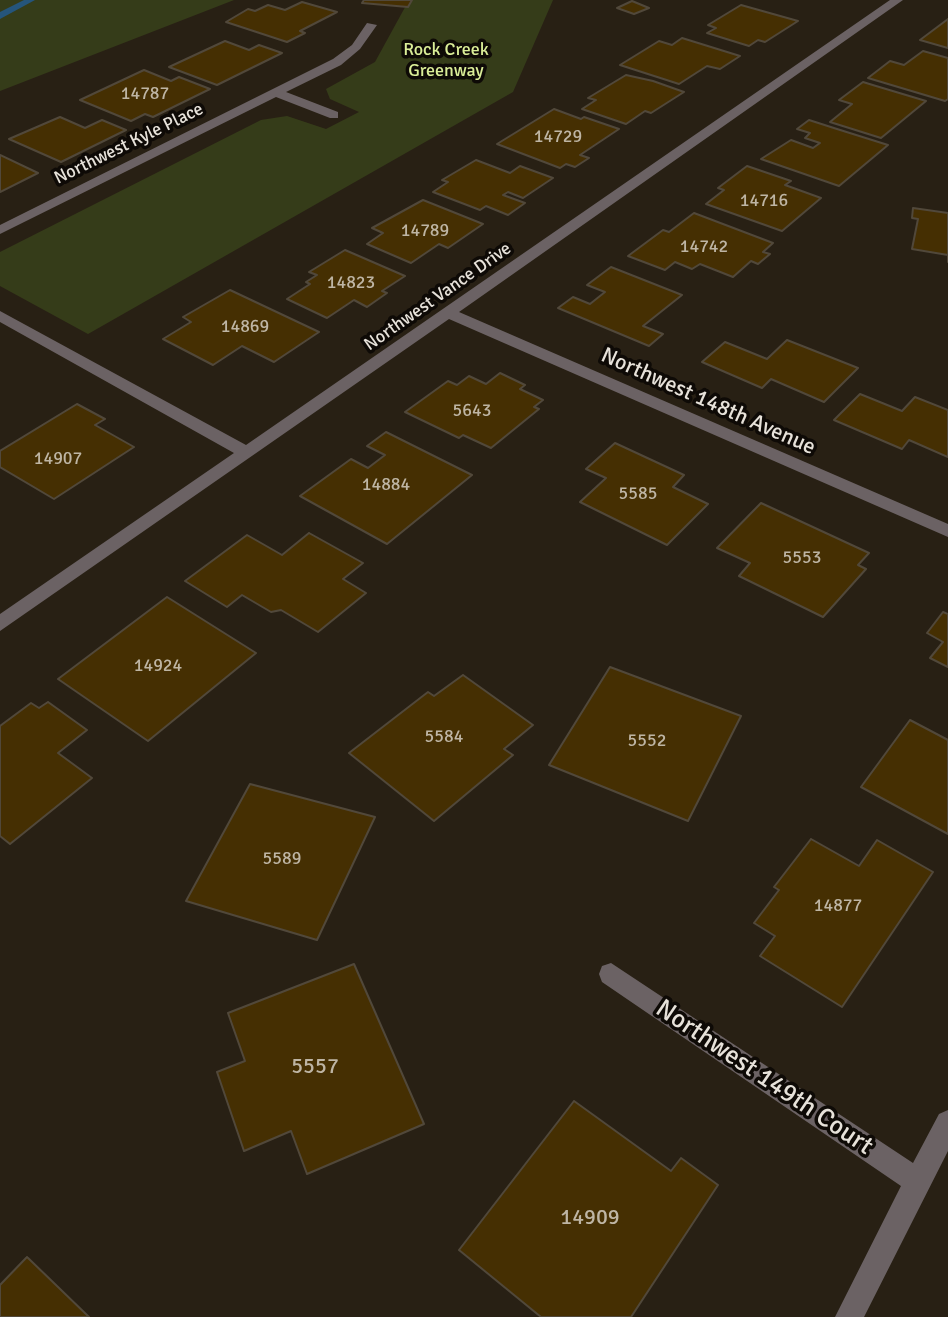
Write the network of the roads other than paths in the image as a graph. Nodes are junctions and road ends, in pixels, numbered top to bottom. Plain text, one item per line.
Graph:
1 (897, 0) edge
2 (371, 25) dead end
3 (276, 93) junction
4 (334, 115) dead end
5 (0, 230) edge
6 (450, 314) junction
7 (0, 316) edge
8 (248, 453) junction
9 (948, 531) edge
10 (0, 624) edge
11 (611, 974) dead end
12 (948, 1123) edge
13 (917, 1181) junction
14 (849, 1317) edge

1 - 6 street, Northwest Vance Drive
2 - 3 street, Northwest Kyle Place
3 - 4 street
3 - 5 street, Northwest Kyle Place
6 - 8 street, Northwest Vance Drive
6 - 9 street, Northwest 148th Avenue
7 - 8 street
8 - 10 street, Northwest Vance Drive
11 - 13 street, Northwest 149th Court
12 - 13 street
13 - 14 street

